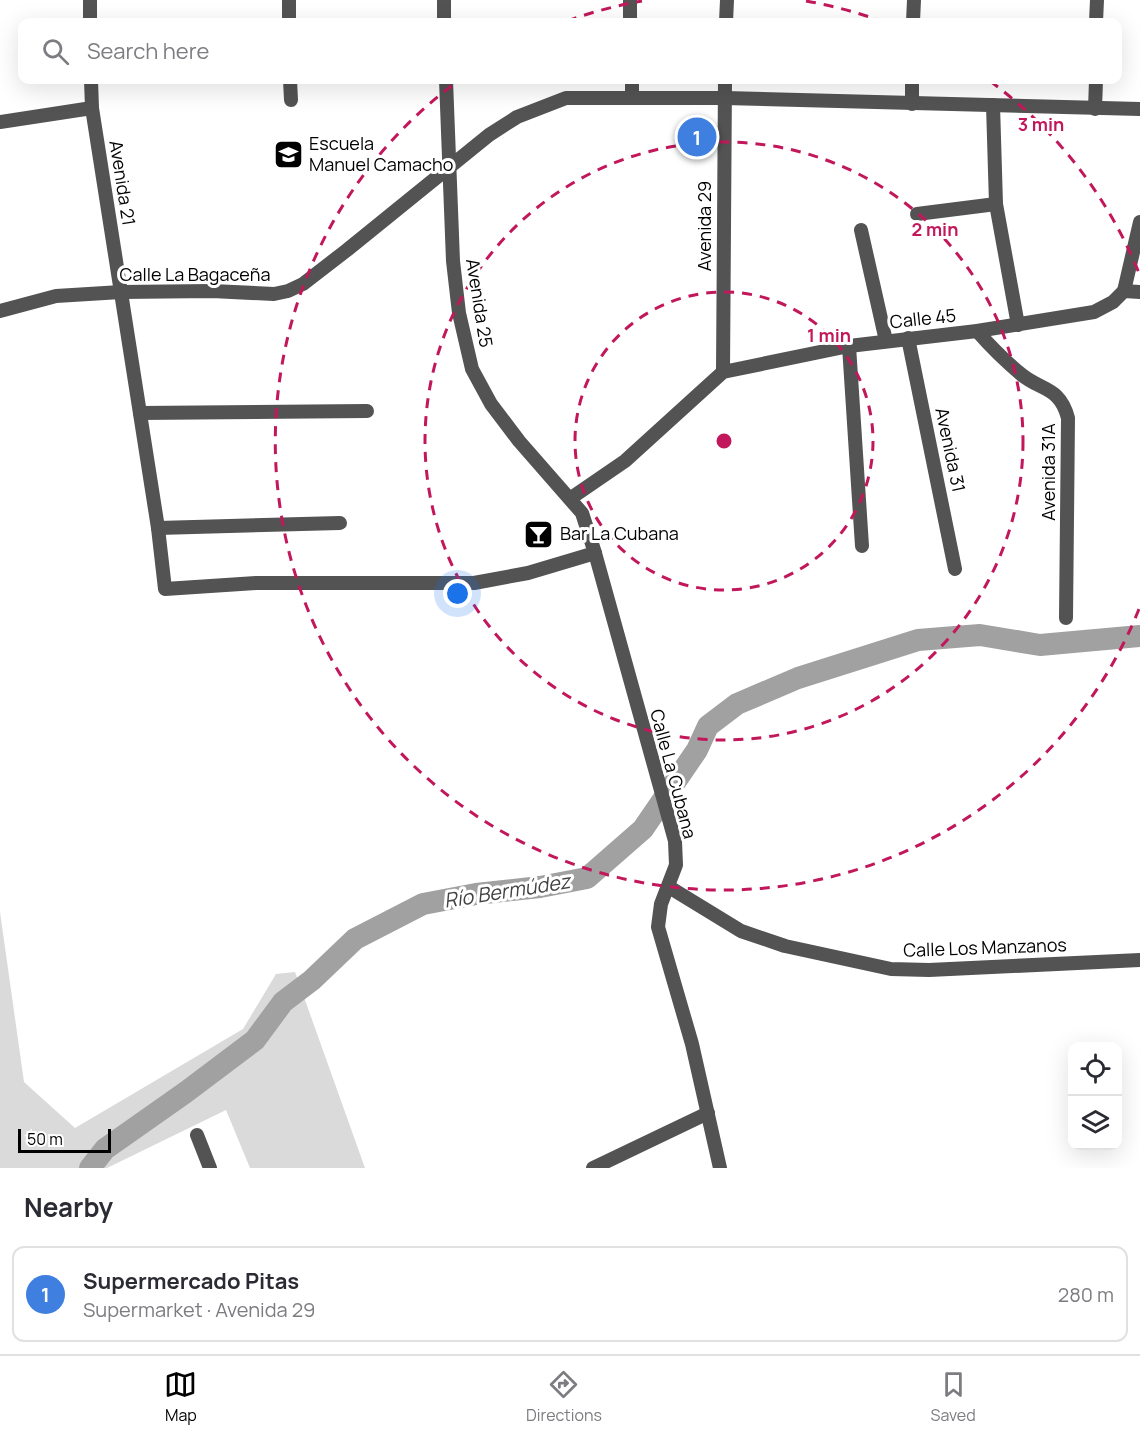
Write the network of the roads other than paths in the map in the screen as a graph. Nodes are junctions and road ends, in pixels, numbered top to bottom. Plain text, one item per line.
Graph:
1 (90, 0) edge
2 (289, 0) edge
3 (444, 0) edge
4 (630, 0) edge
5 (726, 0) edge
6 (914, 0) edge
7 (1097, 0) edge
8 (90, 18) edge
9 (290, 18) edge
10 (444, 18) edge
11 (630, 18) edge
12 (726, 18) edge
13 (913, 18) edge
14 (1096, 18) edge
15 (91, 84) edge
16 (290, 84) edge
17 (446, 84) edge
18 (632, 84) edge
19 (725, 84) edge
20 (912, 84) edge
21 (1095, 84) edge
22 (632, 97) junction
23 (725, 98) junction
24 (291, 99) dead end
25 (912, 104) junction
26 (993, 105) junction
27 (92, 108) junction
28 (1095, 109) junction
29 (1140, 109) edge
30 (0, 123) edge
31 (450, 168) junction
32 (996, 204) junction
33 (916, 214) dead end
34 (1140, 222) edge
35 (861, 230) dead end
36 (1124, 291) junction
37 (121, 292) junction
38 (1140, 292) edge
39 (0, 311) edge
40 (1018, 325) junction
41 (977, 331) junction
42 (909, 338) junction
43 (886, 341) junction
44 (849, 346) junction
45 (723, 372) junction
46 (367, 411) dead end
47 (140, 413) junction
48 (571, 498) junction
49 (340, 523) dead end
50 (158, 528) junction
51 (862, 546) dead end
52 (595, 553) junction
53 (956, 569) dead end
54 (1066, 618) dead end
55 (669, 887) junction
56 (1140, 960) edge
57 (708, 1113) junction
58 (197, 1135) dead end
59 (210, 1168) edge
60 (593, 1168) edge
61 (720, 1168) edge

1 - 8 street
2 - 9 street
3 - 10 street
4 - 11 street
5 - 12 street
6 - 13 street
7 - 14 street
15 - 27 street, Avenida 21
16 - 24 street
17 - 31 street, Avenida 25
18 - 22 street
19 - 23 street, Avenida 29
20 - 25 street
21 - 28 street
22 - 23 street, Calle La Bagaceña
22 - 31 street, Calle La Bagaceña
23 - 25 street, Calle La Bagaceña
23 - 45 street, Avenida 29
25 - 26 street, Calle La Bagaceña
26 - 28 street, Calle La Bagaceña
26 - 32 street
27 - 30 street
27 - 37 street, Avenida 21
28 - 29 street, Calle La Bagaceña
31 - 37 street, Calle La Bagaceña
31 - 48 street, Avenida 25
32 - 33 street
32 - 40 street
34 - 36 street
35 - 43 street
36 - 38 street
36 - 40 street, Calle 45
37 - 39 street, Calle La Bagaceña
37 - 47 street, Avenida 21
40 - 41 street, Calle 45
41 - 42 street, Calle 45
41 - 54 street, Avenida 31A
42 - 43 street, Calle 45
42 - 53 street, Avenida 31
43 - 44 street, Calle 45
44 - 45 street, Calle 45
44 - 51 street
45 - 48 street
46 - 47 street
47 - 50 street, Avenida 21
48 - 52 street, Calle La Cubana
49 - 50 street
50 - 52 street, Avenida 21
52 - 55 street, Calle La Cubana
55 - 56 street, Calle Los Manzanos
55 - 57 street, Calle La Cubana
57 - 60 street
57 - 61 street, Calle La Cubana
58 - 59 street

